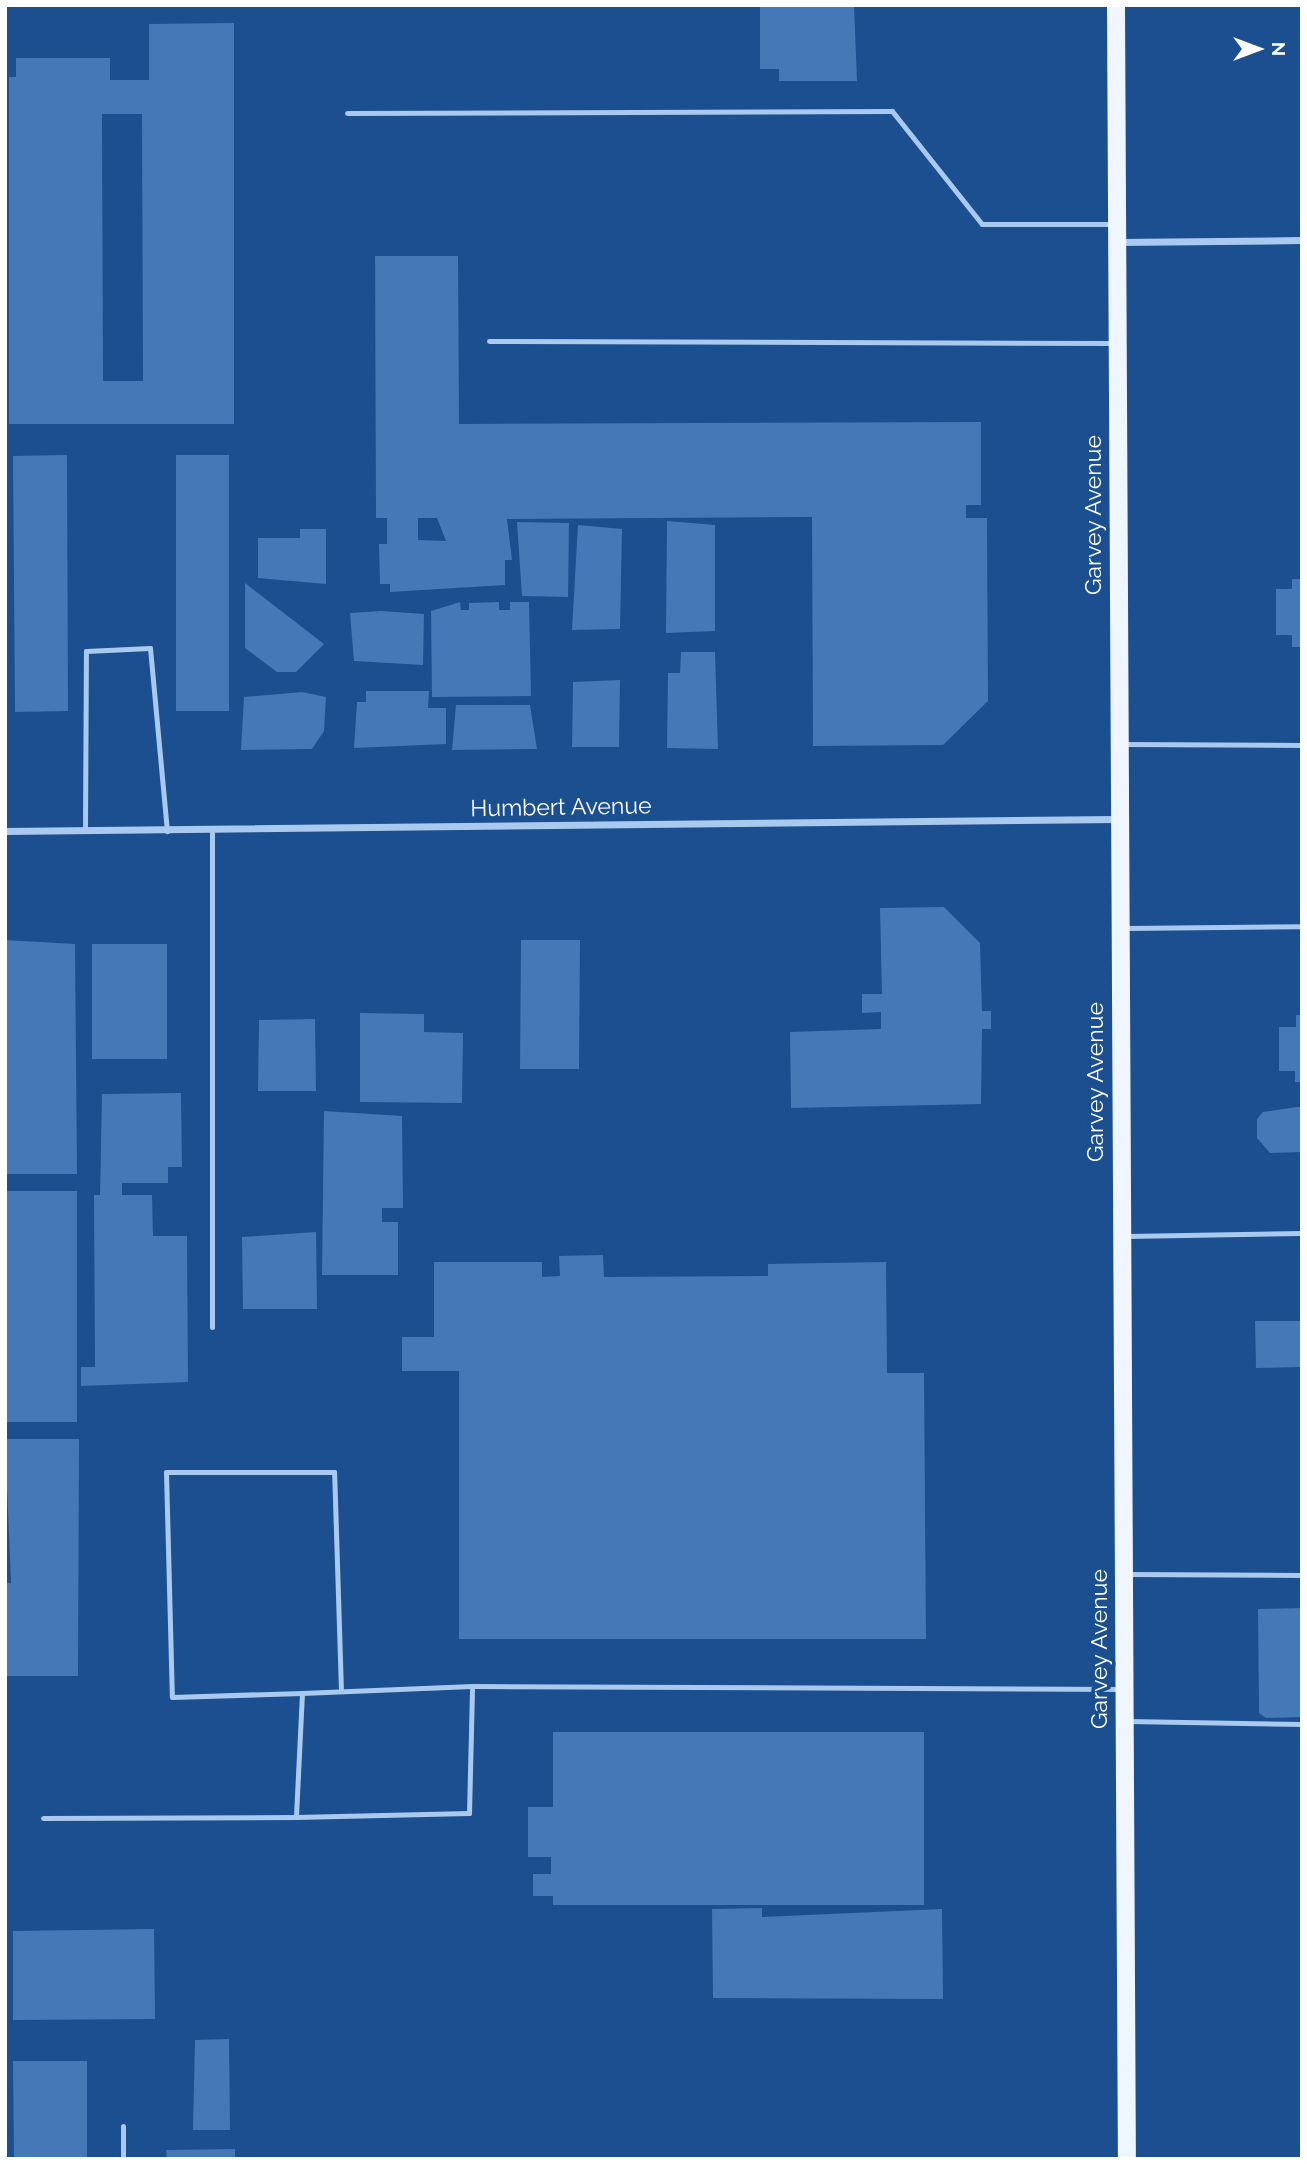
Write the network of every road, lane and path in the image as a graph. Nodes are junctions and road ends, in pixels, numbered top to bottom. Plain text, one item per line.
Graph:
1 (1115, 5) edge
2 (347, 113) dead end
3 (1118, 233) junction
4 (1302, 240) edge
5 (489, 341) dead end
6 (1117, 343) junction
7 (1117, 744) junction
8 (1302, 745) edge
9 (1117, 819) junction
10 (5, 831) edge
11 (85, 831) junction
12 (167, 831) junction
13 (212, 831) junction
14 (1302, 926) edge
15 (1118, 928) junction
16 (1302, 1233) edge
17 (1120, 1236) junction
18 (212, 1327) dead end
19 (1123, 1574) junction
20 (1302, 1575) edge
21 (472, 1686) junction
22 (1124, 1689) junction
23 (341, 1691) junction
24 (302, 1693) junction
25 (1124, 1721) junction
26 (1302, 1724) edge
27 (296, 1817) junction
28 (43, 1818) dead end
29 (123, 2126) dead end
30 (123, 2159) edge
31 (1128, 2159) edge

1 - 3 main road, Garvey Avenue
2 - 3 lane
3 - 4 street
3 - 6 main road, Garvey Avenue
5 - 6 lane
6 - 7 main road, Garvey Avenue
7 - 8 lane
7 - 9 main road, Garvey Avenue
9 - 13 street, Humbert Avenue
9 - 15 main road, Garvey Avenue
10 - 11 street, Humbert Avenue
11 - 12 street, Humbert Avenue
11 - 12 lane
12 - 13 street, Humbert Avenue
13 - 18 lane
14 - 15 lane
15 - 17 main road, Garvey Avenue
16 - 17 lane
17 - 19 main road, Garvey Avenue
19 - 20 lane
19 - 22 main road, Garvey Avenue
21 - 22 lane
21 - 23 lane
21 - 27 lane
22 - 25 main road, Garvey Avenue
23 - 24 lane
23 - 24 lane
24 - 27 lane
25 - 26 lane
25 - 31 main road, Garvey Avenue
27 - 28 lane
29 - 30 lane

